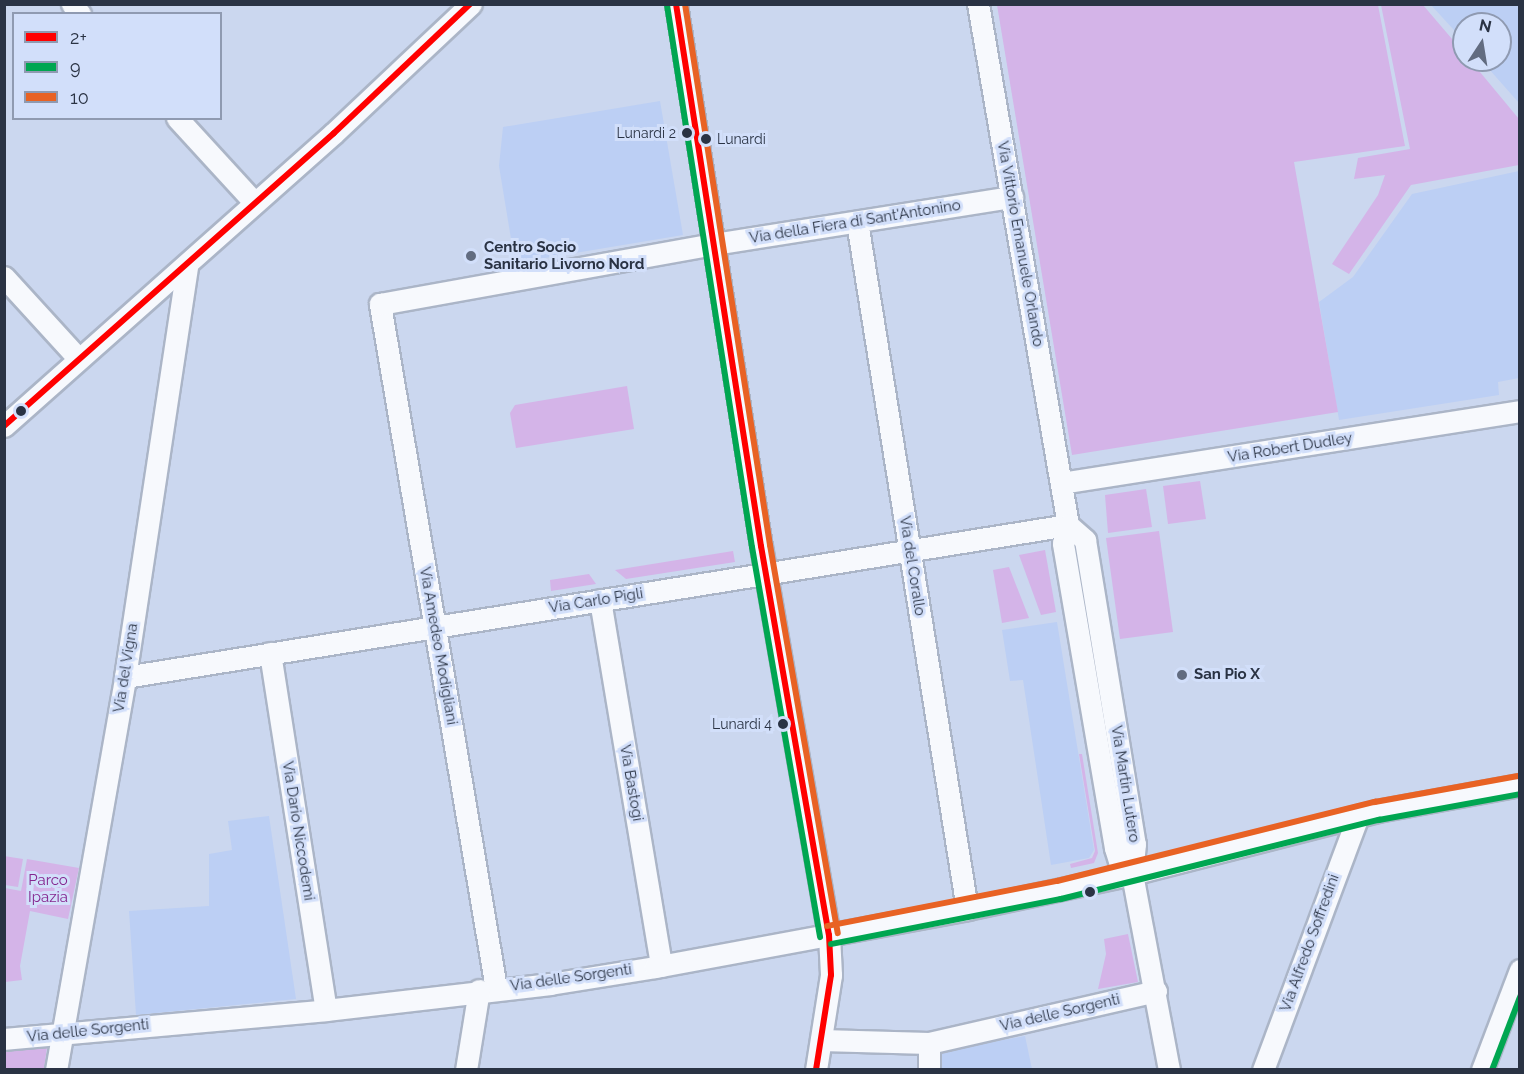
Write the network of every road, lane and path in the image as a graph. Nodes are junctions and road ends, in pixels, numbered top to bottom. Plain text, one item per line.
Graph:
1 (471, 4) edge
2 (676, 4) edge
3 (978, 4) edge
4 (179, 120) edge
5 (1012, 197) junction
6 (255, 203) junction
7 (857, 222) junction
8 (714, 244) junction
9 (187, 265) junction
10 (4, 277) edge
11 (380, 304) joint
12 (78, 358) junction
13 (1520, 411) edge
14 (4, 426) edge
15 (1061, 483) junction
16 (1068, 525) junction
17 (910, 551) junction
18 (766, 574) junction
19 (600, 600) junction
20 (435, 627) junction
21 (270, 653) junction
22 (125, 677) junction
23 (1520, 785) edge
24 (1358, 816) junction
25 (1132, 874) junction
26 (967, 909) junction
27 (829, 935) junction
28 (661, 966) junction
29 (1520, 970) edge
30 (487, 989) junction
31 (1156, 991) junction
32 (326, 1010) junction
33 (62, 1033) junction
34 (4, 1039) edge
35 (820, 1040) junction
36 (929, 1043) junction
37 (56, 1070) edge
38 (466, 1070) edge
39 (816, 1070) edge
40 (929, 1070) edge
41 (1168, 1070) edge
42 (1263, 1070) edge
43 (1482, 1070) edge

1 - 6 street
2 - 8 street
3 - 5 street, Via Vittorio Emanuele Orlando
4 - 6 street
5 - 7 street, Via della Fiera di Sant'Antonino
5 - 15 street, Via Vittorio Emanuele Orlando
6 - 9 street
7 - 8 street, Via della Fiera di Sant'Antonino
7 - 17 street, Via del Corallo
8 - 11 street, Via della Fiera di Sant'Antonino
8 - 18 street
9 - 12 street
9 - 22 street, Via del Vigna
10 - 12 street
11 - 20 street, Via Amedeo Modigliani
12 - 14 street
13 - 15 street, Via Robert Dudley
15 - 16 street, Via Martin Lutero
16 - 17 street, Via Carlo Pigli
16 - 25 street, Via Martin Lutero
17 - 18 street, Via Carlo Pigli
17 - 26 street, Via del Corallo
18 - 19 street, Via Carlo Pigli
18 - 27 street
19 - 20 street, Via Carlo Pigli
19 - 28 street, Via Bastogi
20 - 21 street, Via Carlo Pigli
20 - 30 street, Via Amedeo Modigliani
21 - 22 street, Via Carlo Pigli
21 - 32 street, Via Dario Niccodemi
22 - 33 street, Via del Vigna
23 - 24 street, Via delle Sorgenti
24 - 25 street, Via delle Sorgenti
24 - 42 street, Via Alfredo Soffredini
25 - 26 street, Via delle Sorgenti
25 - 31 street
26 - 27 street, Via delle Sorgenti
27 - 28 street, Via delle Sorgenti
27 - 35 street
28 - 30 street, Via delle Sorgenti
29 - 43 street
30 - 32 street, Via delle Sorgenti
30 - 38 street, Via Amedeo Modigliani
31 - 36 street, Via delle Sorgenti
31 - 41 street
32 - 33 street, Via delle Sorgenti
33 - 34 street, Via delle Sorgenti
33 - 37 street, Via del Vigna
35 - 36 street, Via delle Sorgenti
35 - 39 street
36 - 40 street

